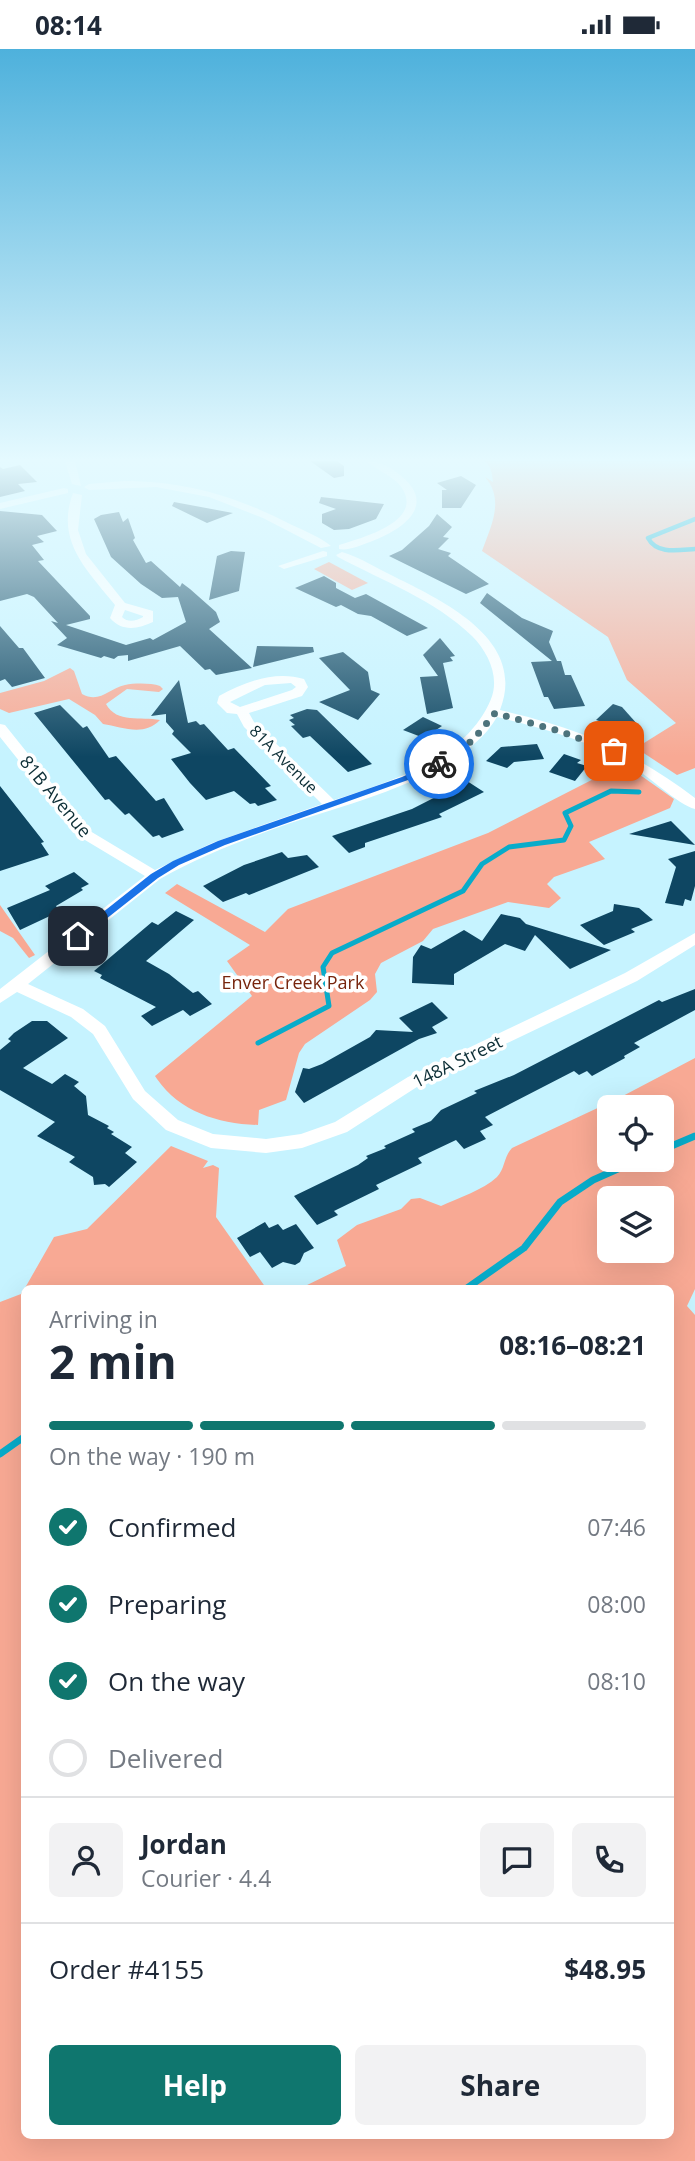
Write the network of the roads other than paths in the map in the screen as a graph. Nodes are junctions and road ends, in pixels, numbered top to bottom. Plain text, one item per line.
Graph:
1 (85, 560) edge
2 (300, 560) edge
3 (357, 560) edge
4 (284, 566) dead end
5 (121, 605) dead end
6 (241, 711) junction
7 (495, 713) junction
8 (0, 728) edge
9 (330, 804) junction
10 (695, 806) edge
11 (155, 876) junction
12 (695, 938) edge
13 (17, 985) junction
14 (0, 997) edge

1 - 5 street
2 - 4 street
3 - 7 street
6 - 6 street, 81A Avenue
6 - 9 street, 81A Avenue
7 - 9 street
7 - 10 street
8 - 11 street, 81B Avenue
9 - 11 street
11 - 13 street
12 - 13 street, 148A Street
13 - 14 street

